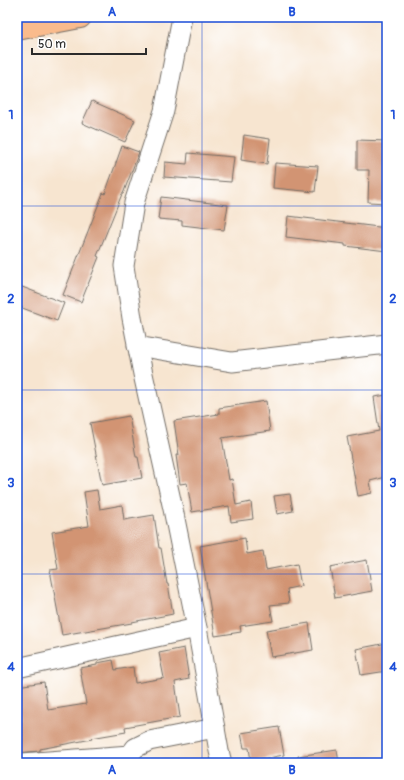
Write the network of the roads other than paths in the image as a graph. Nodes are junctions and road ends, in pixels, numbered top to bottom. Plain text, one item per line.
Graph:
1 (80, 17) edge
2 (182, 17) edge
3 (17, 29) edge
4 (387, 344) edge
5 (137, 346) junction
6 (197, 628) junction
7 (17, 668) edge
8 (215, 728) junction
9 (128, 759) edge
10 (22, 763) edge
11 (222, 763) edge

1 - 3 highway
2 - 5 street
4 - 5 street
5 - 6 street
6 - 7 street
6 - 8 street
8 - 9 street
8 - 11 street
9 - 10 street

